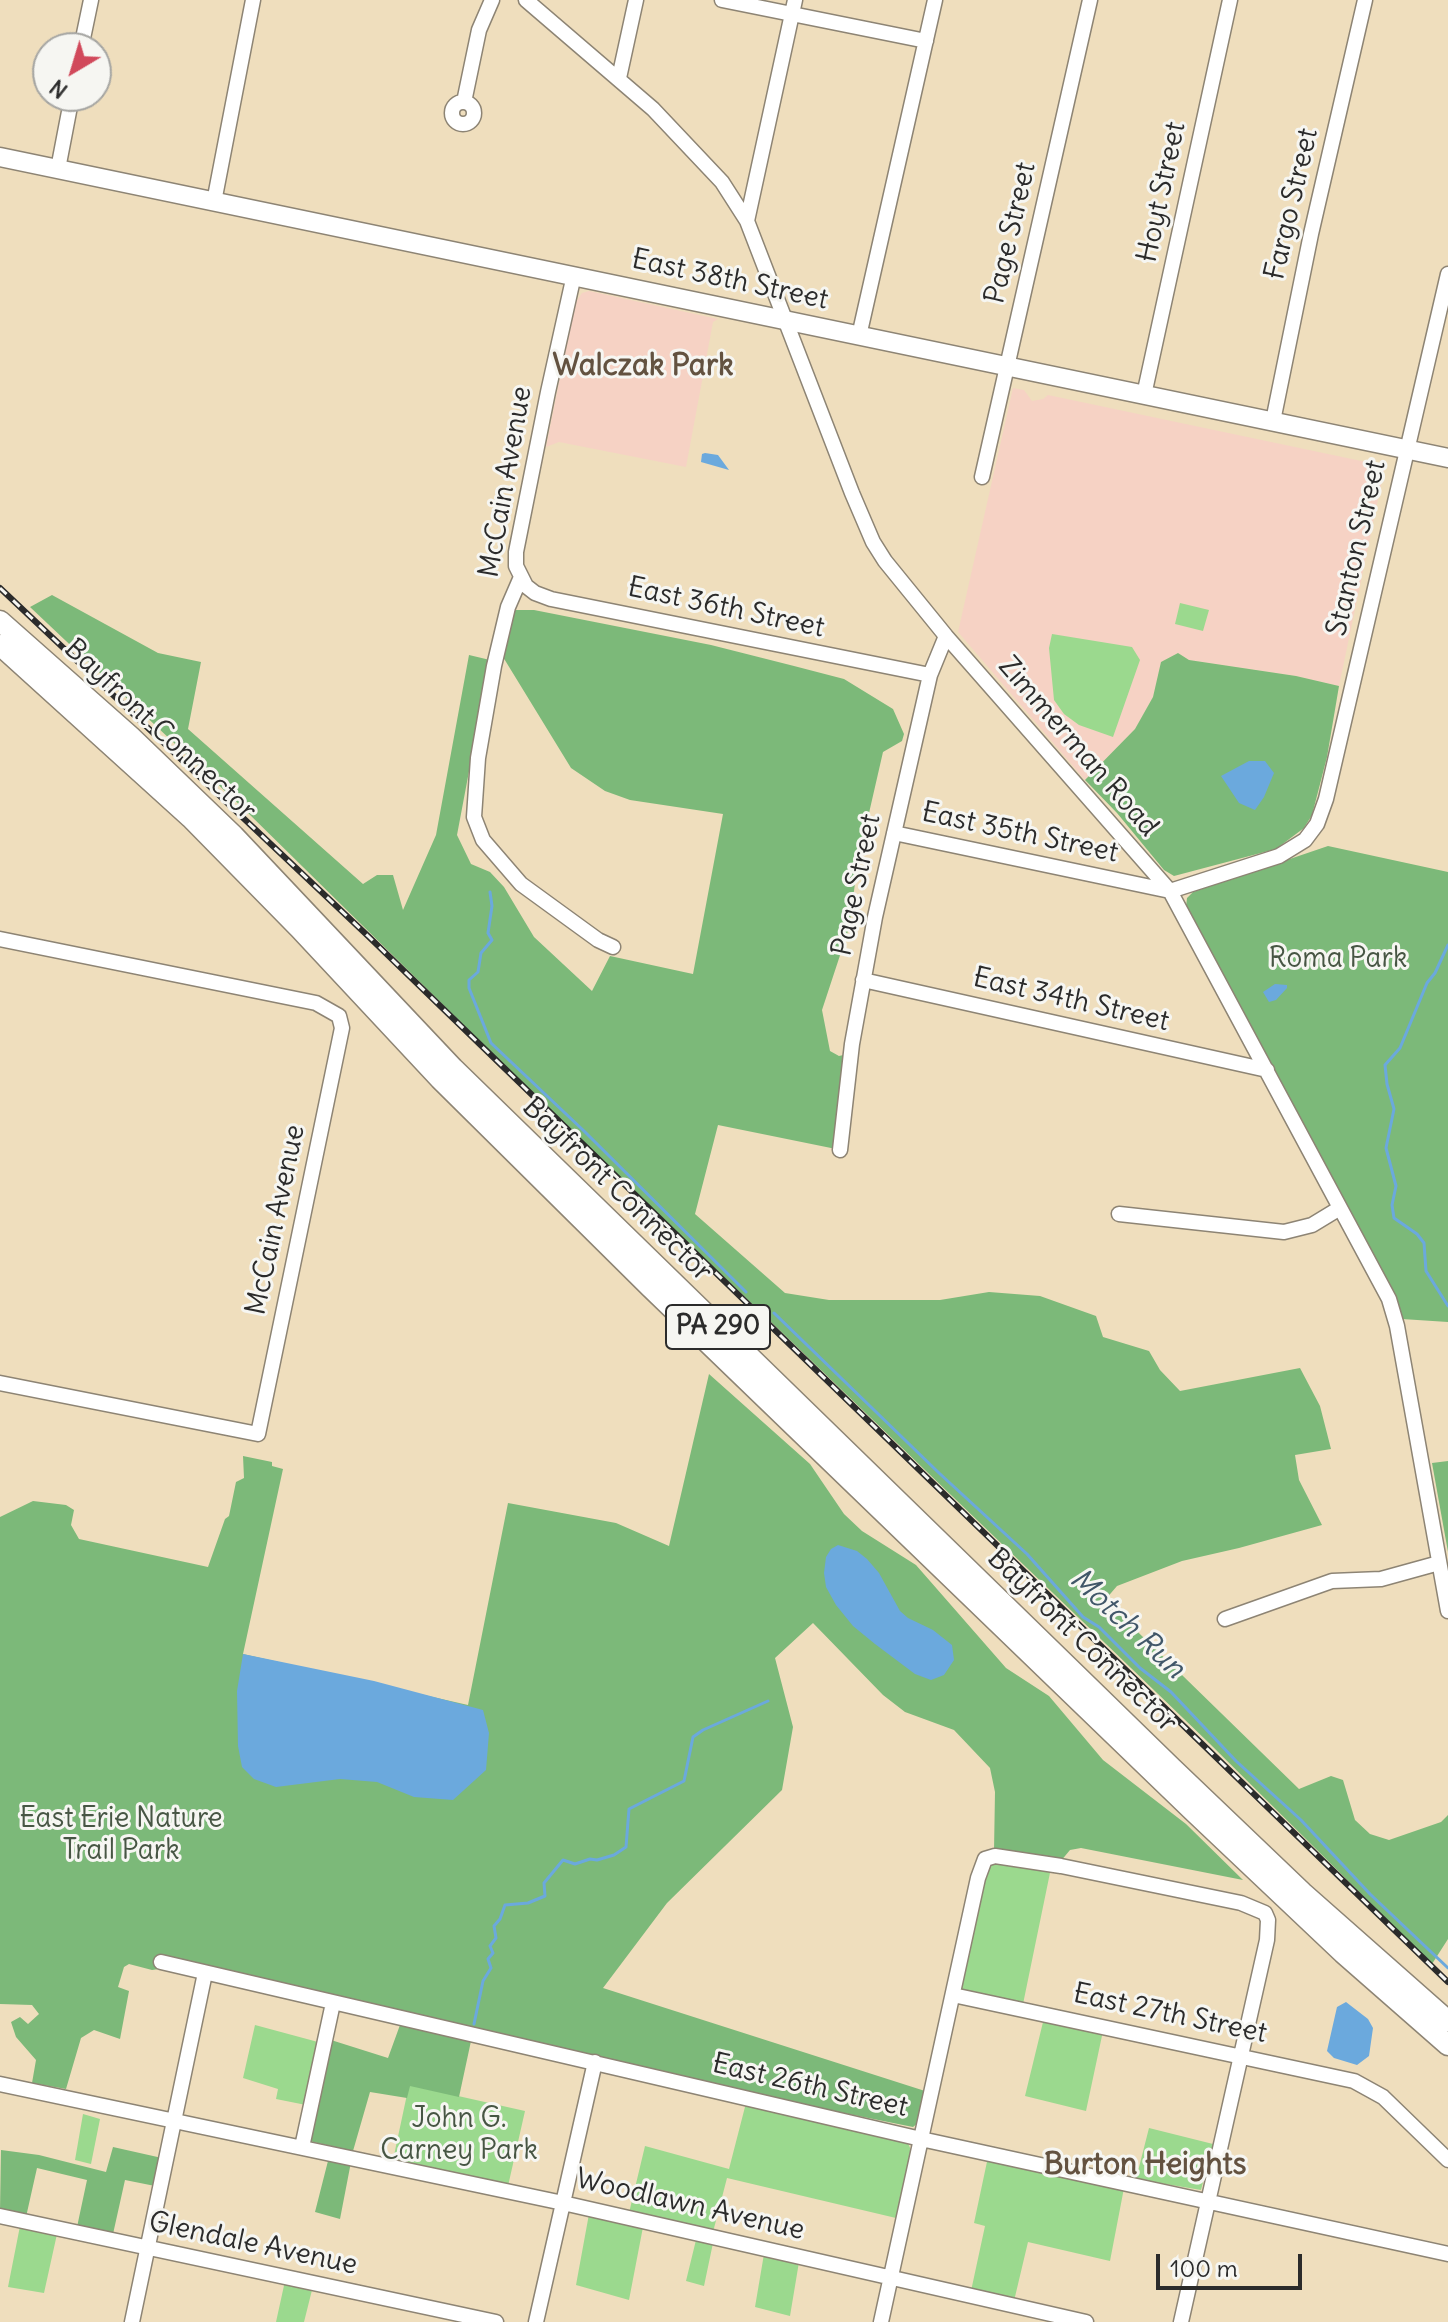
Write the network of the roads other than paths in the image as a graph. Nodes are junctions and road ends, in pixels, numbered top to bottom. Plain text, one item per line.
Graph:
1 (91, 0) edge
2 (253, 0) edge
3 (492, 0) edge
4 (526, 0) edge
5 (636, 0) edge
6 (722, 0) edge
7 (795, 0) edge
8 (935, 0) edge
9 (1090, 0) edge
10 (1230, 0) edge
11 (1365, 0) edge
12 (792, 15) junction
13 (84, 32) edge
14 (926, 41) junction
15 (619, 78) junction
16 (464, 102) dead end
17 (69, 112) edge
18 (0, 157) edge
19 (58, 169) junction
20 (214, 202) junction
21 (747, 221) junction
22 (1448, 274) edge
23 (574, 275) junction
24 (785, 320) junction
25 (859, 336) junction
26 (1007, 367) junction
27 (1144, 395) junction
28 (1273, 421) junction
29 (1407, 449) junction
30 (1448, 458) edge
31 (982, 477) dead end
32 (521, 577) junction
33 (0, 621) edge
34 (946, 636) junction
35 (0, 645) edge
36 (930, 675) junction
37 (1312, 832) joint
38 (894, 833) junction
39 (1170, 891) junction
40 (0, 939) edge
41 (613, 947) dead end
42 (863, 980) junction
43 (1267, 1070) junction
44 (840, 1150) dead end
45 (1340, 1208) junction
46 (1119, 1214) dead end
47 (0, 1383) edge
48 (1439, 1563) junction
49 (1448, 1611) edge
50 (1225, 1619) dead end
51 (161, 1962) dead end
52 (205, 1973) junction
53 (953, 1995) junction
54 (333, 2003) junction
55 (1448, 2021) edge
56 (1448, 2045) edge
57 (1239, 2056) junction
58 (595, 2062) junction
59 (0, 2084) edge
60 (174, 2120) junction
61 (921, 2139) junction
62 (302, 2147) junction
63 (1448, 2160) edge
64 (1207, 2200) junction
65 (563, 2203) junction
66 (0, 2216) edge
67 (148, 2248) junction
68 (1448, 2254) edge
69 (891, 2278) junction
70 (132, 2322) edge
71 (496, 2322) edge
72 (536, 2322) edge
73 (881, 2322) edge
74 (1086, 2322) edge
75 (1181, 2322) edge

1 - 13 street
2 - 20 street
3 - 16 street
4 - 15 street, Zimmerman Road
5 - 15 street
6 - 12 street
7 - 12 street
8 - 14 street
9 - 26 street, Page Street
10 - 27 street, Hoyt Street
11 - 28 street, Fargo Street
12 - 14 street
12 - 21 street
14 - 25 street
15 - 21 street, Zimmerman Road
17 - 19 street
18 - 19 main road, East 38th Street
19 - 20 main road, East 38th Street
20 - 23 main road, East 38th Street
21 - 24 street, Zimmerman Road
22 - 29 street, Stanton Street
23 - 24 main road, East 38th Street
23 - 32 street, McCain Avenue
24 - 25 main road, East 38th Street
24 - 34 street, Zimmerman Road
25 - 26 main road, East 38th Street
26 - 27 main road, East 38th Street
26 - 31 street, Page Street
27 - 28 main road, East 38th Street
28 - 29 main road, East 38th Street
29 - 30 main road, East 38th Street
29 - 37 street, Stanton Street
32 - 36 street, East 36th Street
32 - 41 street, McCain Avenue
33 - 55 highway, Bayfront Connector / PA 290
34 - 36 street, Page Street
34 - 39 street, Zimmerman Road
35 - 56 highway, Bayfront Connector / PA 290
36 - 38 street, Page Street
37 - 39 street, East 35th Street
38 - 39 street, East 35th Street
38 - 42 street, Page Street
39 - 43 street, Zimmerman Road
40 - 47 street, McCain Avenue
42 - 43 street, East 34th Street
42 - 44 street, Page Street
43 - 45 street, Zimmerman Road
45 - 46 street
45 - 48 street, Zimmerman Road
48 - 49 street, Zimmerman Road
48 - 50 street
51 - 52 street, East 26th Street
52 - 54 street, East 26th Street
52 - 60 street
53 - 57 street, East 27th Street
53 - 57 street
53 - 61 street
54 - 58 street, East 26th Street
54 - 62 street
57 - 63 street, East 27th Street
57 - 64 street
58 - 61 street, East 26th Street
58 - 65 street
59 - 60 street, Woodlawn Avenue
60 - 62 street, Woodlawn Avenue
60 - 67 street
61 - 64 street, East 26th Street
61 - 69 street
62 - 65 street, Woodlawn Avenue
64 - 68 street, East 26th Street
64 - 75 street
65 - 69 street, Woodlawn Avenue
65 - 72 street
66 - 67 street, Glendale Avenue
67 - 70 street
67 - 71 street, Glendale Avenue
69 - 73 street
69 - 74 street, Woodlawn Avenue

